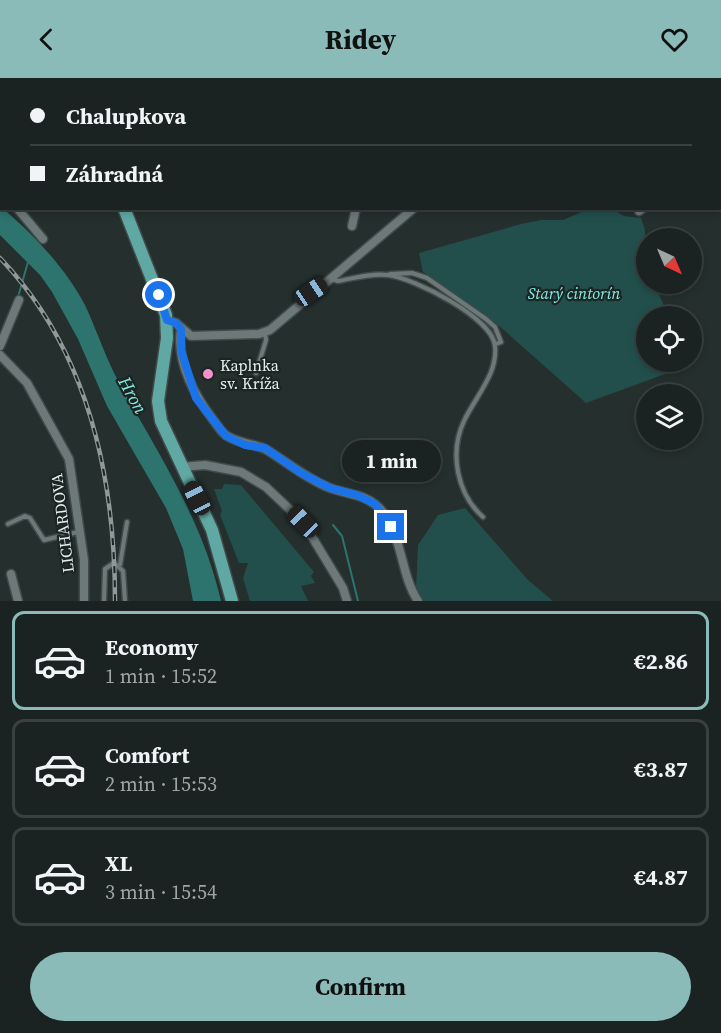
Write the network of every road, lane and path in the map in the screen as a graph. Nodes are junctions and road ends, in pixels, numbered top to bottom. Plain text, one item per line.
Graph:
1 (19, 210) edge
2 (125, 210) edge
3 (356, 210) edge
4 (412, 210) edge
5 (352, 226) dead end
6 (43, 239) dead end
7 (388, 275) junction
8 (332, 279) junction
9 (19, 300) dead end
10 (167, 320) junction
11 (181, 329) junction
12 (265, 333) junction
13 (495, 344) junction
14 (0, 346) edge
15 (0, 355) edge
16 (256, 373) dead end
17 (181, 467) junction
18 (483, 517) dead end
19 (127, 522) dead end
20 (8, 524) dead end
21 (79, 532) junction
22 (120, 566) junction
23 (11, 574) dead end
24 (18, 601) edge
25 (84, 601) edge
26 (104, 601) edge
27 (125, 601) edge
28 (232, 601) edge
29 (347, 601) edge
30 (417, 601) edge

1 - 6 street
2 - 10 main road
3 - 5 street
4 - 8 street
7 - 8 lane
7 - 13 lane
7 - 13 lane
8 - 12 street
9 - 14 street
10 - 11 street
10 - 17 main road
11 - 12 street
11 - 30 street
12 - 16 lane
13 - 18 lane
15 - 21 street, LICHARDOVA
17 - 28 main road
17 - 29 street
19 - 22 lane
20 - 21 lane
21 - 25 street, LICHARDOVA
22 - 26 lane
22 - 27 lane
23 - 24 street

